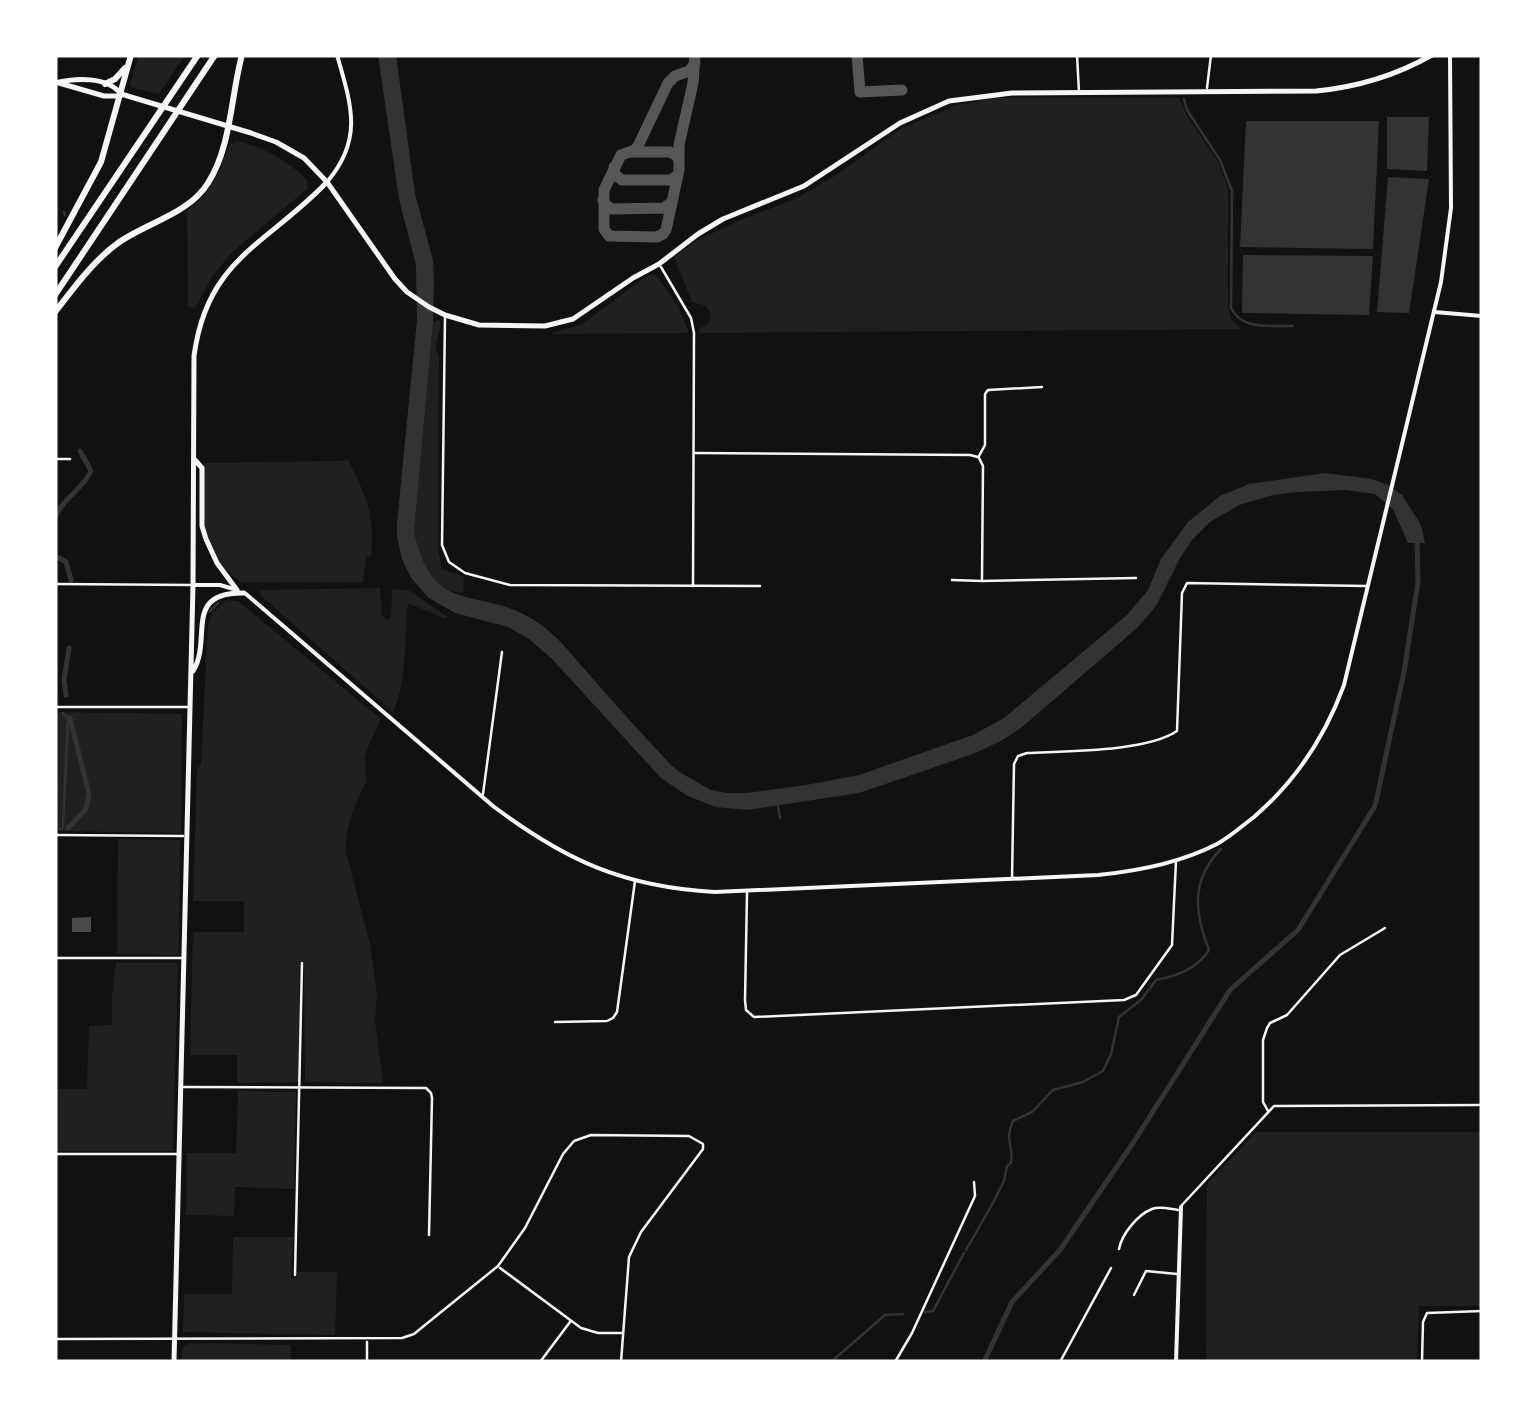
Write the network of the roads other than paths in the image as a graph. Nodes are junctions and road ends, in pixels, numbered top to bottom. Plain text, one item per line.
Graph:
1 (198, 55) edge
2 (215, 55) edge
3 (242, 55) edge
4 (337, 55) edge
5 (1077, 55) edge
6 (1212, 55) edge
7 (1432, 55) edge
8 (1450, 55) edge
9 (129, 59) edge
10 (57, 82) edge
11 (105, 84) junction
12 (1079, 92) junction
13 (1207, 92) junction
14 (121, 94) junction
15 (228, 125) junction
16 (327, 182) junction
17 (55, 248) edge
18 (658, 264) junction
19 (55, 266) edge
20 (55, 295) edge
21 (55, 312) edge
22 (1434, 312) junction
23 (442, 314) junction
24 (1482, 316) edge
25 (1042, 387) dead end
26 (694, 454) junction
27 (978, 457) junction
28 (194, 458) junction
29 (55, 459) edge
30 (70, 459) dead end
31 (1136, 578) dead end
32 (952, 580) dead end
33 (982, 581) junction
34 (55, 584) edge
35 (193, 584) junction
36 (760, 586) dead end
37 (1368, 586) junction
38 (694, 587) junction
39 (241, 592) junction
40 (502, 652) dead end
41 (191, 673) junction
42 (55, 707) edge
43 (190, 707) junction
44 (482, 797) junction
45 (55, 835) edge
46 (187, 836) junction
47 (1176, 860) junction
48 (1012, 880) junction
49 (635, 881) junction
50 (748, 892) junction
51 (1385, 928) dead end
52 (55, 958) edge
53 (185, 958) junction
54 (302, 963) dead end
55 (555, 1022) dead end
56 (301, 1086) junction
57 (182, 1087) junction
58 (1482, 1106) edge
59 (1268, 1111) junction
60 (55, 1154) edge
61 (180, 1154) junction
62 (974, 1182) dead end
63 (1180, 1208) junction
64 (429, 1235) dead end
65 (1119, 1249) dead end
66 (498, 1266) junction
67 (1111, 1268) dead end
68 (1178, 1274) junction
69 (296, 1275) dead end
70 (1134, 1295) dead end
71 (1482, 1311) edge
72 (571, 1321) junction
73 (623, 1333) junction
74 (55, 1339) edge
75 (175, 1340) junction
76 (367, 1340) junction
77 (174, 1362) edge
78 (367, 1362) edge
79 (540, 1362) edge
80 (621, 1362) edge
81 (895, 1362) edge
82 (1060, 1362) edge
83 (1176, 1362) edge
84 (1422, 1362) edge

1 - 19 highway
2 - 20 highway
3 - 15 highway
4 - 16 street
5 - 12 street
6 - 13 street
7 - 13 main road
8 - 22 street
9 - 11 highway
9 - 14 highway
10 - 11 main road
10 - 14 main road
11 - 14 main road
12 - 13 main road
12 - 18 main road
14 - 15 main road
14 - 17 highway
15 - 16 main road
15 - 21 highway
16 - 23 main road
16 - 28 main road
18 - 23 main road
18 - 26 street
22 - 24 street
22 - 37 street
23 - 38 street
25 - 27 street
26 - 27 street
26 - 38 street
27 - 33 street
28 - 35 main road
28 - 39 main road
29 - 30 street
31 - 33 street
32 - 33 street
34 - 35 street
35 - 39 street
35 - 41 main road
36 - 38 street
37 - 47 street
37 - 48 street
39 - 41 main road
39 - 44 street
40 - 44 street
41 - 43 main road
42 - 43 street
43 - 46 main road
44 - 49 street
45 - 46 street
46 - 53 main road
47 - 48 street
47 - 50 street
48 - 50 street
49 - 50 street
49 - 55 street
51 - 59 street
52 - 53 street
53 - 57 main road
54 - 56 street
56 - 57 street
56 - 64 street
56 - 69 street
57 - 61 main road
58 - 59 street
59 - 63 street
60 - 61 street
61 - 75 main road
62 - 81 street
63 - 65 street
63 - 68 street
66 - 72 street
66 - 73 street
66 - 76 street
67 - 82 street
68 - 70 street
68 - 83 street
71 - 84 street
72 - 73 street
72 - 79 street
73 - 80 street
74 - 75 street
75 - 76 street
75 - 77 main road
76 - 78 street

